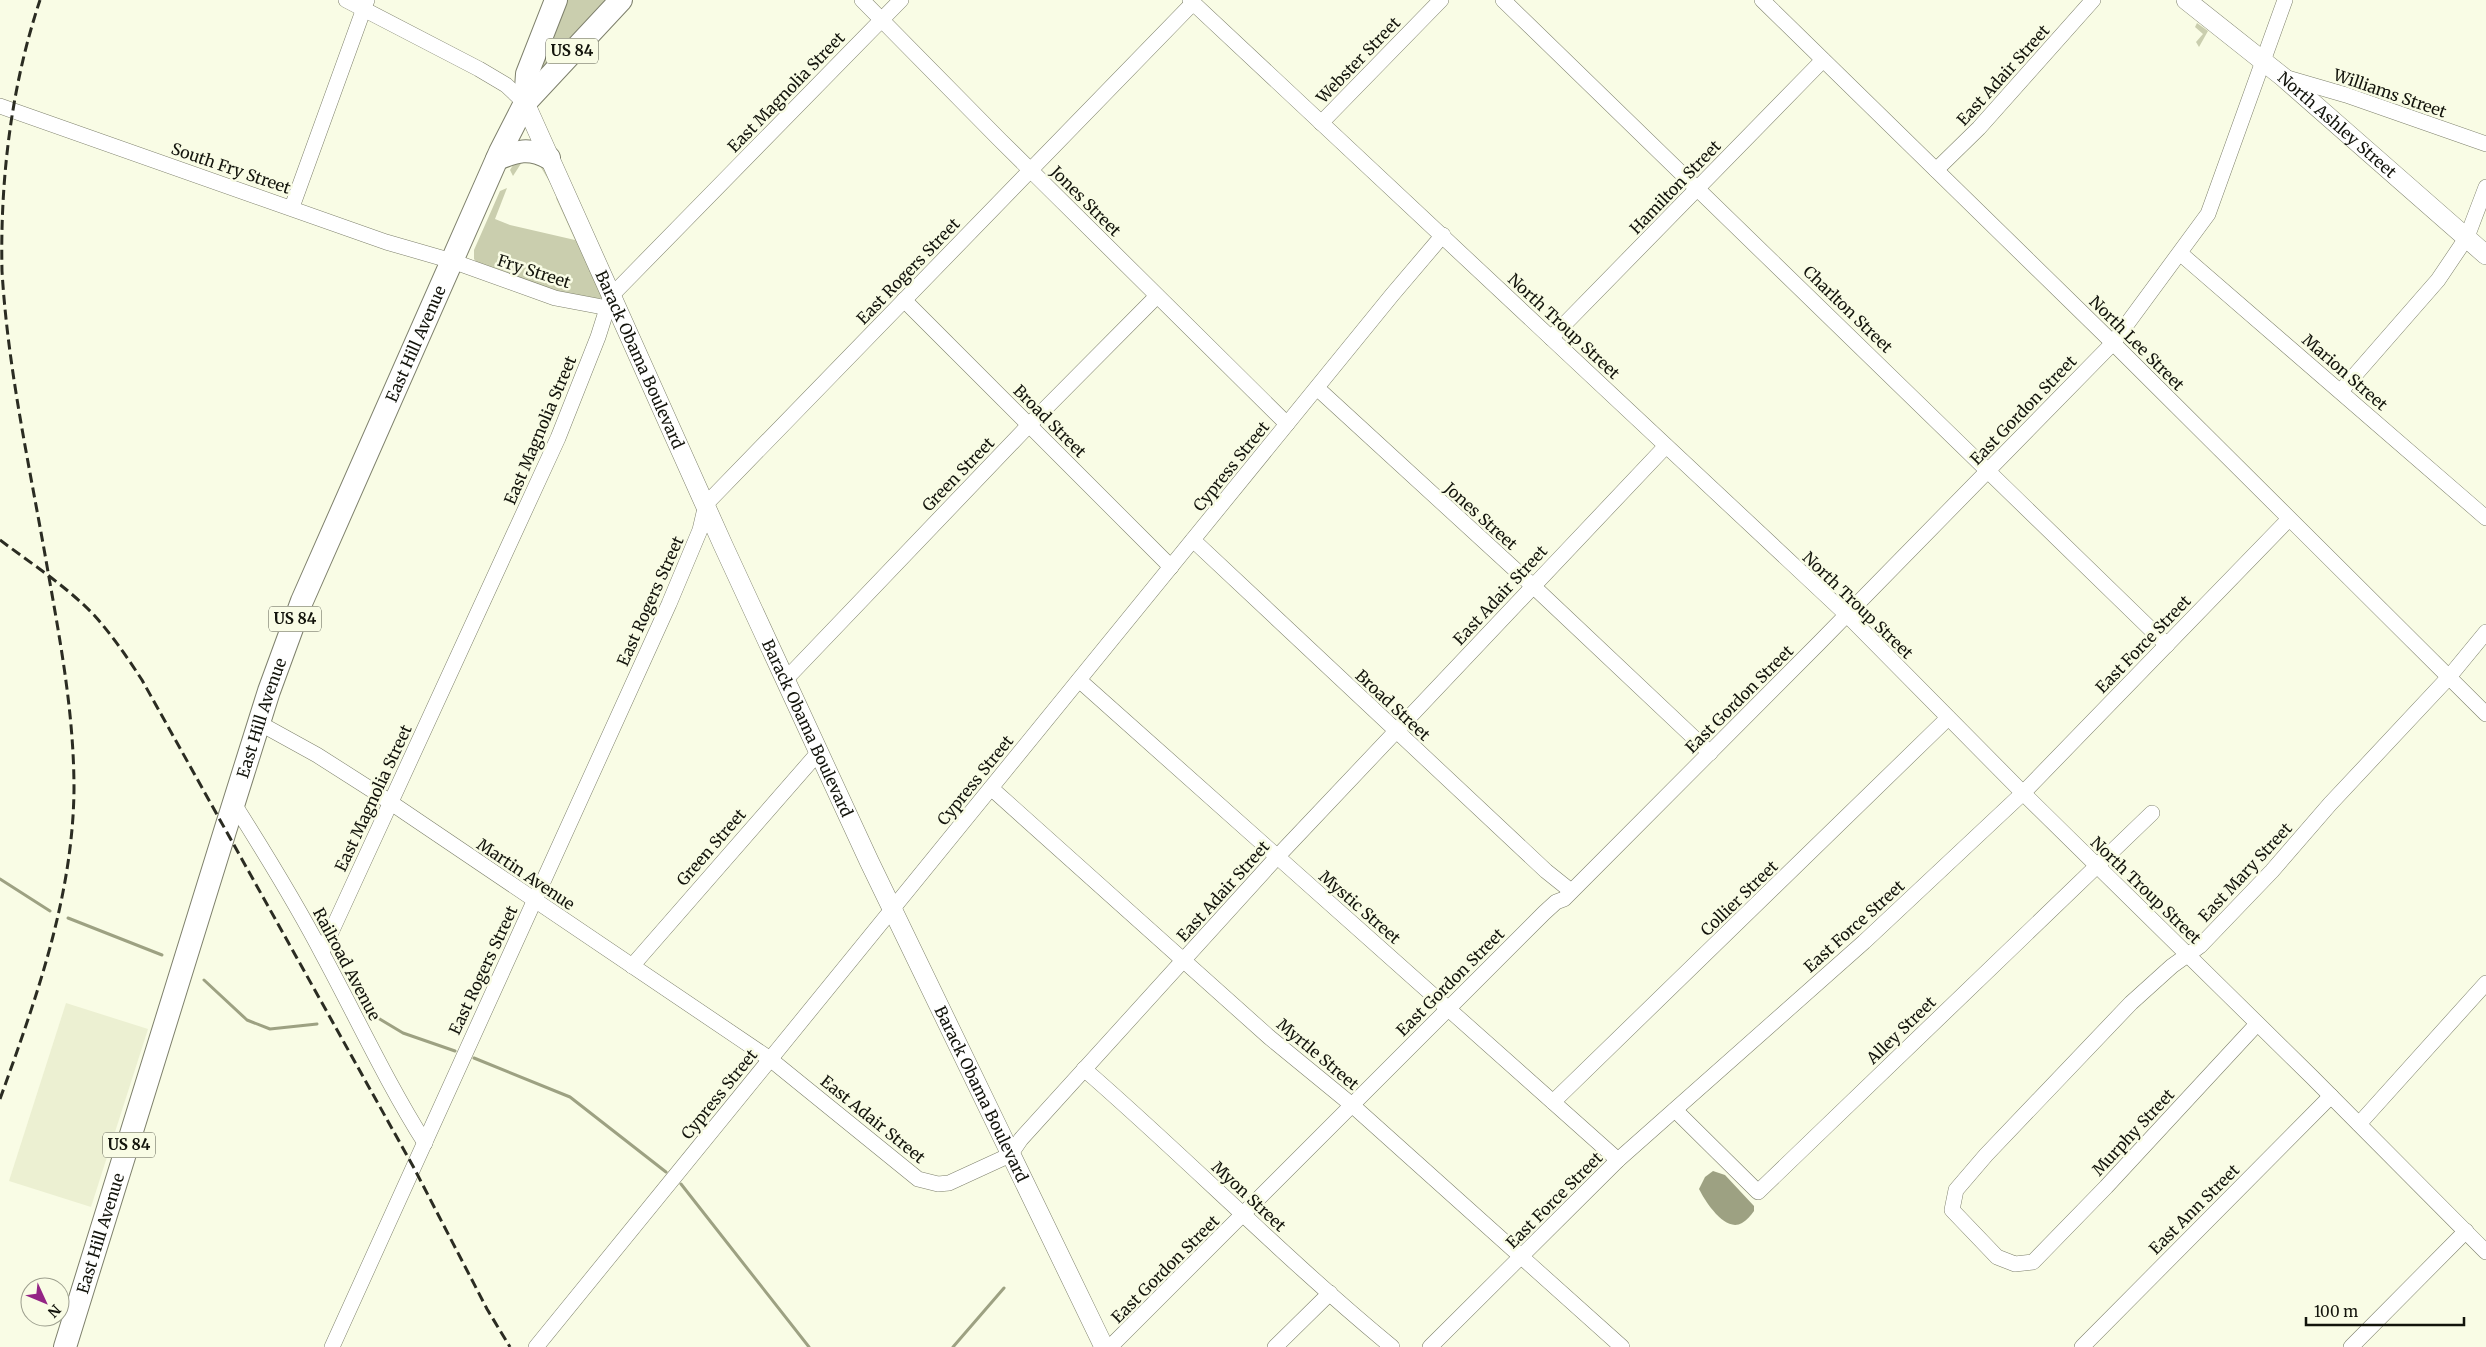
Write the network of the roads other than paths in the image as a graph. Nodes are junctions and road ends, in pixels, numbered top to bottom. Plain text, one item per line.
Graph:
1 (346, 0) edge
2 (556, 0) edge
3 (621, 0) edge
4 (862, 0) edge
5 (901, 0) edge
6 (1441, 0) edge
7 (1503, 0) edge
8 (1762, 0) edge
9 (2093, 0) edge
10 (2186, 0) edge
11 (2286, 0) edge
12 (1191, 2) edge
13 (366, 4) edge
14 (881, 20) junction
15 (1823, 60) junction
16 (2264, 61) junction
17 (2283, 77) junction
18 (525, 103) junction
19 (0, 106) edge
20 (1321, 123) junction
21 (2486, 144) edge
22 (549, 158) junction
23 (497, 160) junction
24 (1031, 170) junction
25 (1936, 170) junction
26 (2486, 187) edge
27 (1696, 189) junction
28 (292, 208) junction
29 (1443, 235) junction
30 (2467, 237) junction
31 (2181, 254) junction
32 (2486, 255) edge
33 (452, 261) junction
34 (1157, 296) junction
35 (904, 300) junction
36 (609, 302) junction
37 (1551, 338) junction
38 (2113, 343) junction
39 (1316, 388) junction
40 (2340, 391) junction
41 (1287, 424) junction
42 (1029, 425) junction
43 (1666, 446) junction
44 (1989, 470) junction
45 (706, 504) junction
46 (2486, 518) edge
47 (2289, 519) junction
48 (1194, 540) junction
49 (1171, 567) junction
50 (1533, 586) junction
51 (1847, 615) junction
52 (2486, 632) edge
53 (2167, 644) junction
54 (2449, 676) junction
55 (786, 680) junction
56 (1080, 680) junction
57 (2486, 714) edge
58 (1948, 718) junction
59 (259, 723) junction
60 (1395, 731) junction
61 (818, 752) junction
62 (1710, 753) junction
63 (992, 788) junction
64 (2023, 794) junction
65 (390, 803) junction
66 (234, 804) junction
67 (2152, 813) dead end
68 (1277, 857) junction
69 (2097, 867) junction
70 (1572, 891) junction
71 (534, 901) junction
72 (892, 910) junction
73 (322, 952) junction
74 (2188, 955) junction
75 (1184, 961) junction
76 (632, 966) junction
77 (2486, 982) edge
78 (1449, 1008) junction
79 (2257, 1024) junction
80 (770, 1059) junction
81 (1084, 1069) junction
82 (2331, 1096) junction
83 (1553, 1102) junction
84 (1352, 1105) junction
85 (1675, 1110) junction
86 (2359, 1124) junction
87 (424, 1143) junction
88 (1010, 1154) junction
89 (1618, 1160) junction
90 (1244, 1215) junction
91 (2466, 1231) junction
92 (2486, 1252) edge
93 (1522, 1257) junction
94 (2033, 1262) joint
95 (1330, 1293) junction
96 (66, 1347) edge
97 (332, 1347) edge
98 (536, 1347) edge
99 (1104, 1347) edge
100 (1110, 1347) edge
101 (1275, 1347) edge
102 (1392, 1347) edge
103 (1430, 1347) edge
104 (1622, 1347) edge
105 (2082, 1347) edge
106 (2351, 1347) edge

1 - 13 street
2 - 18 highway, East Hill Avenue / US 84
3 - 18 highway, US 84
4 - 14 street, Jones Street
5 - 14 street, East Magnolia Street
6 - 20 street, Webster Street
7 - 27 street, Charlton Street
8 - 15 street, North Lee Street
9 - 25 street, East Adair Street
10 - 16 main road, North Ashley Street
11 - 16 street, East Gordon Street
12 - 20 street, North Troup Street
12 - 24 street, East Rogers Street
13 - 18 street
13 - 28 street
14 - 24 street, Jones Street
14 - 36 street, East Magnolia Street
15 - 25 street, North Lee Street
15 - 27 street, Hamilton Street
16 - 17 main road, North Ashley Street
16 - 31 street, East Gordon Street
17 - 21 street, Williams Street
17 - 30 main road, North Ashley Street
18 - 22 main road, Barack Obama Boulevard
18 - 23 highway, East Hill Avenue / US 84
19 - 28 street, South Fry Street
20 - 29 street, North Troup Street
22 - 23 highway
22 - 36 main road, Barack Obama Boulevard
23 - 33 highway, East Hill Avenue / US 84
24 - 34 street, Jones Street
24 - 35 street, East Rogers Street
25 - 38 street, North Lee Street
26 - 30 street
27 - 37 street, Hamilton Street
27 - 44 street, Charlton Street
28 - 33 street, South Fry Street
29 - 37 street, North Troup Street
29 - 39 street, Cypress Street
30 - 32 main road, North Ashley Street
30 - 40 street
31 - 38 street, East Gordon Street
31 - 40 street, Marion Street
33 - 36 street, Fry Street
33 - 59 highway, East Hill Avenue / US 84
34 - 41 street, Jones Street
34 - 42 street, Green Street
35 - 42 street, Broad Street
35 - 45 street, East Rogers Street
36 - 45 main road, Barack Obama Boulevard
36 - 65 street, East Magnolia Street
37 - 43 street, North Troup Street
38 - 44 street, East Gordon Street
38 - 47 street, North Lee Street
39 - 41 street, Cypress Street
39 - 50 street, Jones Street
40 - 46 street, Marion Street
41 - 48 street, Cypress Street
42 - 49 street, Broad Street
42 - 55 street, Green Street
43 - 50 street, East Adair Street
43 - 51 street, North Troup Street
44 - 51 street, East Gordon Street
44 - 53 street, Charlton Street
45 - 55 main road, Barack Obama Boulevard
45 - 71 street, East Rogers Street
47 - 53 street, East Force Street
47 - 54 street, North Lee Street
48 - 49 street, Cypress Street
48 - 60 street, Broad Street
49 - 56 street, Cypress Street
50 - 60 street, East Adair Street
50 - 62 street, Jones Street
51 - 58 street, North Troup Street
51 - 62 street, East Gordon Street
52 - 54 street, East Mary Street
53 - 64 street, East Force Street
54 - 57 street, North Lee Street
54 - 74 street, East Mary Street
55 - 61 main road, Barack Obama Boulevard
56 - 63 street, Cypress Street
56 - 68 street, Mystic Street
58 - 64 street, North Troup Street
58 - 83 street, Collier Street
59 - 65 street, Martin Avenue
59 - 66 highway, East Hill Avenue / US 84
60 - 68 street, East Adair Street
60 - 70 street, Broad Street
61 - 72 main road, Barack Obama Boulevard
61 - 76 street, Green Street
62 - 70 street, East Gordon Street
63 - 72 street, Cypress Street
63 - 75 street, Myrtle Street
64 - 69 street, North Troup Street
64 - 85 street, East Force Street
65 - 71 street, Martin Avenue
65 - 73 street, East Magnolia Street
66 - 73 street, Railroad Avenue
66 - 96 highway, East Hill Avenue / US 84
67 - 69 street, Alley Street
68 - 75 street, East Adair Street
68 - 78 street, Mystic Street
69 - 74 street, North Troup Street
69 - 85 street, Alley Street
70 - 78 street, East Gordon Street
71 - 76 street, Martin Avenue
71 - 87 street, East Rogers Street
72 - 80 street, Cypress Street
72 - 88 main road, Barack Obama Boulevard
73 - 87 street, Railroad Avenue
74 - 79 street, North Troup Street
74 - 94 street, East Mary Street
75 - 81 street, East Adair Street
75 - 84 street, Myrtle Street
76 - 80 street, Martin Avenue
77 - 86 street
78 - 83 street, Mystic Street
78 - 84 street, East Gordon Street
79 - 82 street, North Troup Street
79 - 94 street, Murphy Street
80 - 88 street, East Adair Street
80 - 98 street, Cypress Street
81 - 88 street, East Adair Street
81 - 90 street, Myon Street
82 - 86 street, North Troup Street
82 - 105 street, East Ann Street
83 - 89 street, Mystic Street
84 - 90 street, East Gordon Street
84 - 93 street, Myrtle Street
85 - 89 street, East Force Street
86 - 91 street, North Troup Street
87 - 97 street, East Rogers Street
88 - 99 main road, Barack Obama Boulevard
89 - 93 street, East Force Street
90 - 95 street, Myon Street
90 - 100 street, East Gordon Street
91 - 92 street, North Troup Street
91 - 106 street
93 - 103 street, East Force Street
93 - 104 street, Myrtle Street
95 - 101 street
95 - 102 street, Myon Street

